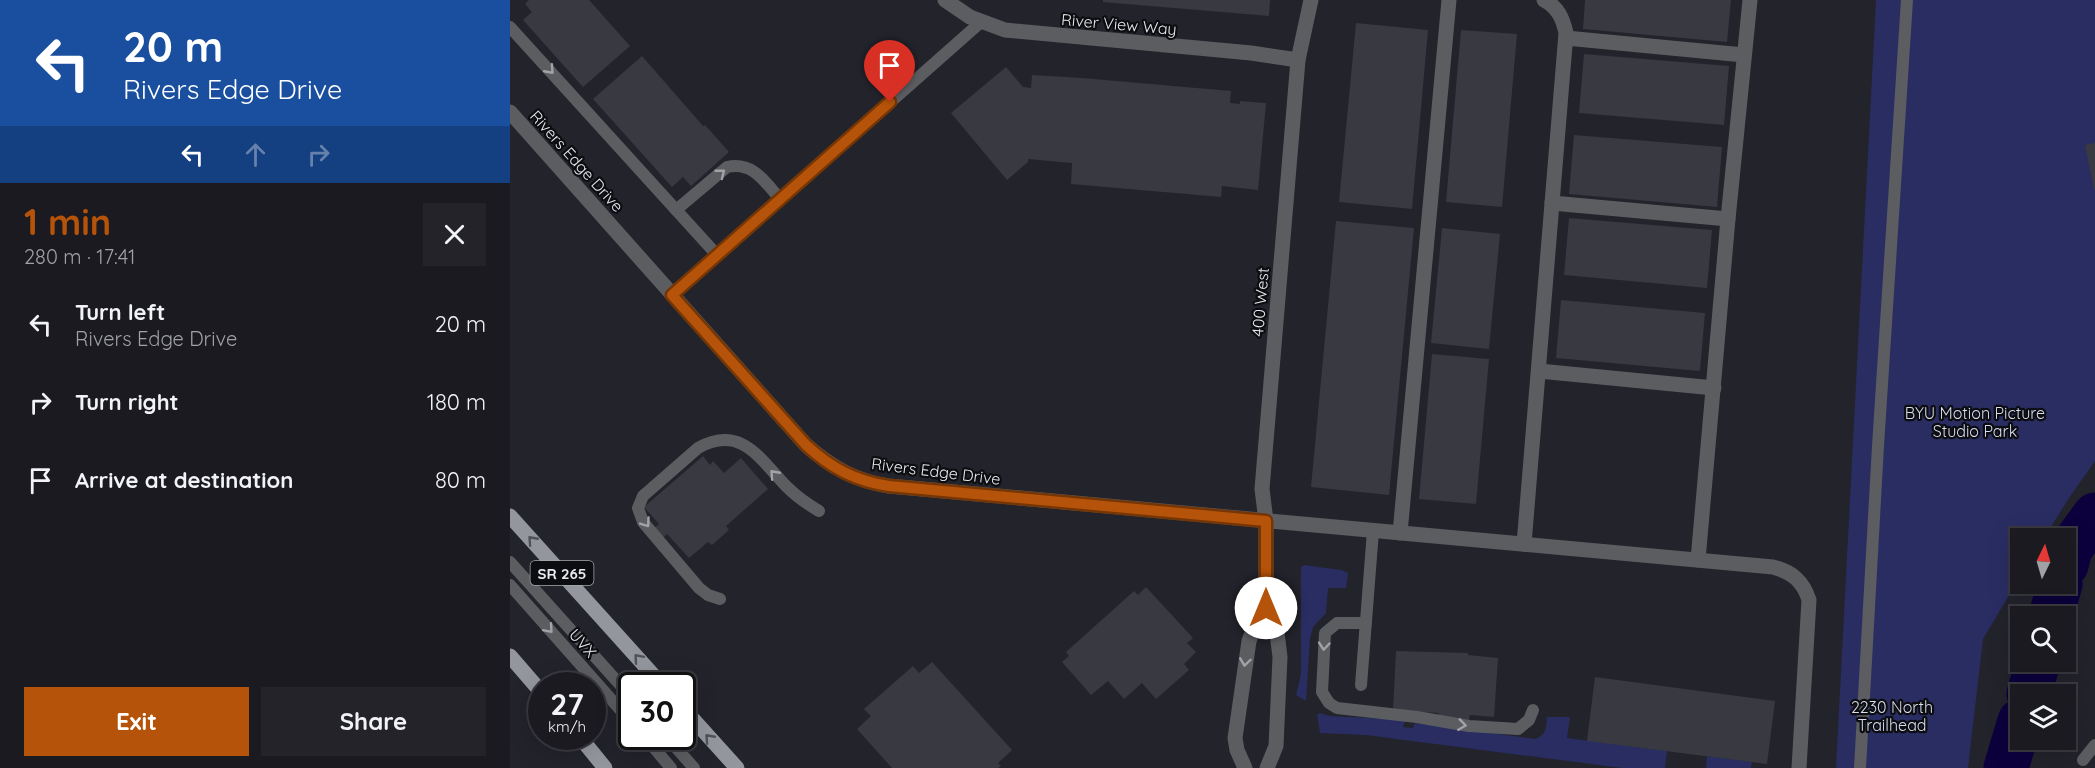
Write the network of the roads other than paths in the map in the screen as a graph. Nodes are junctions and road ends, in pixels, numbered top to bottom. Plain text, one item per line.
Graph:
1 (945, 0) edge
2 (1311, 0) edge
3 (1449, 0) edge
4 (1544, 0) edge
5 (1750, 0) edge
6 (1906, 0) edge
7 (981, 22) junction
8 (510, 27) edge
9 (1566, 38) junction
10 (1744, 55) junction
11 (1298, 60) junction
12 (510, 112) edge
13 (780, 199) junction
14 (1552, 203) junction
15 (676, 210) junction
16 (1728, 219) junction
17 (717, 255) junction
18 (672, 295) junction
19 (1539, 371) junction
20 (1714, 388) junction
21 (819, 511) dead end
22 (510, 516) edge
23 (1266, 521) junction
24 (1373, 531) junction
25 (1400, 533) junction
26 (1524, 544) junction
27 (1698, 560) junction
28 (510, 562) edge
29 (510, 585) edge
30 (720, 599) dead end
31 (1266, 608) junction
32 (1366, 623) junction
33 (510, 656) edge
34 (650, 672) edge
35 (528, 677) edge
36 (618, 682) edge
37 (1361, 686) dead end
38 (618, 707) edge
39 (1533, 710) dead end
40 (696, 723) edge
41 (2095, 746) edge
42 (590, 750) edge
43 (656, 750) edge
44 (678, 750) edge
45 (2083, 760) dead end
46 (605, 768) edge
47 (671, 768) edge
48 (694, 768) edge
49 (736, 768) edge
50 (1245, 768) edge
51 (1267, 768) edge
52 (1799, 768) edge
53 (1860, 768) edge

1 - 7 street, River View Way
2 - 11 street, 400 West
3 - 25 street
4 - 9 street
5 - 10 street
6 - 53 lane
7 - 11 street, River View Way
7 - 13 lane
8 -> 15 lane
9 - 10 street
9 - 14 street
10 - 16 street
11 - 23 street, 400 West
12 - 18 street, Rivers Edge Drive
15 -> 13 lane
13 - 17 lane
14 - 16 street
14 - 19 street
15 - 17 lane
16 - 20 street
17 - 18 lane
18 - 23 street, Rivers Edge Drive
19 - 20 street
19 - 26 street
20 - 27 street
21 -> 30 lane
34 -> 22 main road, SR 265
23 - 24 street, Rivers Edge Drive
23 - 31 street, 400 West
24 - 25 street, Rivers Edge Drive
24 - 32 lane
25 - 26 street, Rivers Edge Drive
26 - 27 street, Rivers Edge Drive
27 - 52 street, Rivers Edge Drive
28 - 36 lane
29 -> 38 lane, UVX
31 -> 50 street, 400 West
31 - 51 street, 400 West
32 - 37 lane
32 -> 39 lane
33 - 35 main road
49 -> 40 main road
41 - 45 lane
42 - 46 main road
43 - 47 lane
44 - 48 lane

